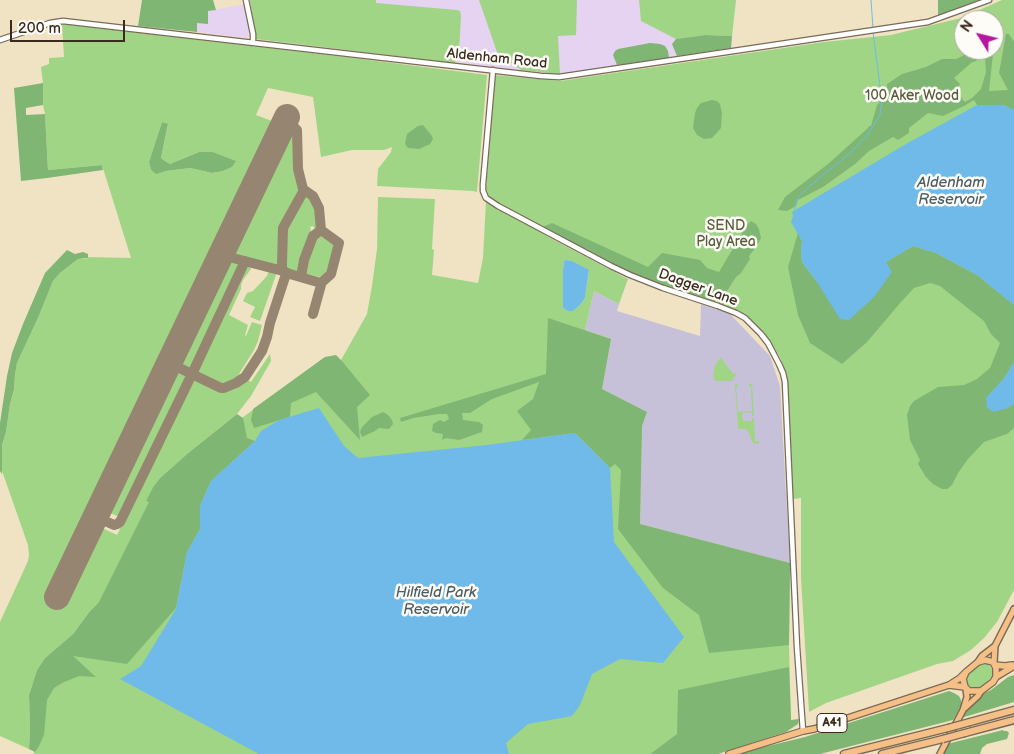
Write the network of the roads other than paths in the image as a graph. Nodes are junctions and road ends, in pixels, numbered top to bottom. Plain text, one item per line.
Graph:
1 (246, 0) edge
2 (989, 0) edge
3 (0, 40) edge
4 (253, 43) junction
5 (493, 70) junction
6 (1014, 609) edge
7 (995, 646) junction
8 (978, 662) junction
9 (994, 664) junction
10 (1014, 666) edge
11 (966, 672) junction
12 (996, 677) junction
13 (949, 685) junction
14 (966, 688) junction
15 (981, 691) junction
16 (963, 710) junction
17 (1014, 710) edge
18 (1014, 720) edge
19 (803, 731) junction
20 (729, 754) edge
21 (844, 754) edge
22 (882, 754) edge
23 (940, 754) edge

1 - 4 street
2 - 5 street, Aldenham Road
3 - 4 street, Aldenham Road
4 - 5 street, Aldenham Road
5 - 19 street, Dagger Lane
6 - 7 main road
7 - 8 main road
7 - 9 main road
8 - 9 highway
8 - 11 highway
9 - 10 highway
9 - 12 highway
10 - 12 highway
11 - 13 highway, A41
11 - 14 highway
12 - 15 highway
13 - 14 highway, A41
13 - 19 highway, A41
14 - 15 highway
14 - 16 main road
15 - 16 main road
16 - 23 main road
17 - 21 highway, bridge
18 - 22 highway, bridge
19 - 20 highway, A41

